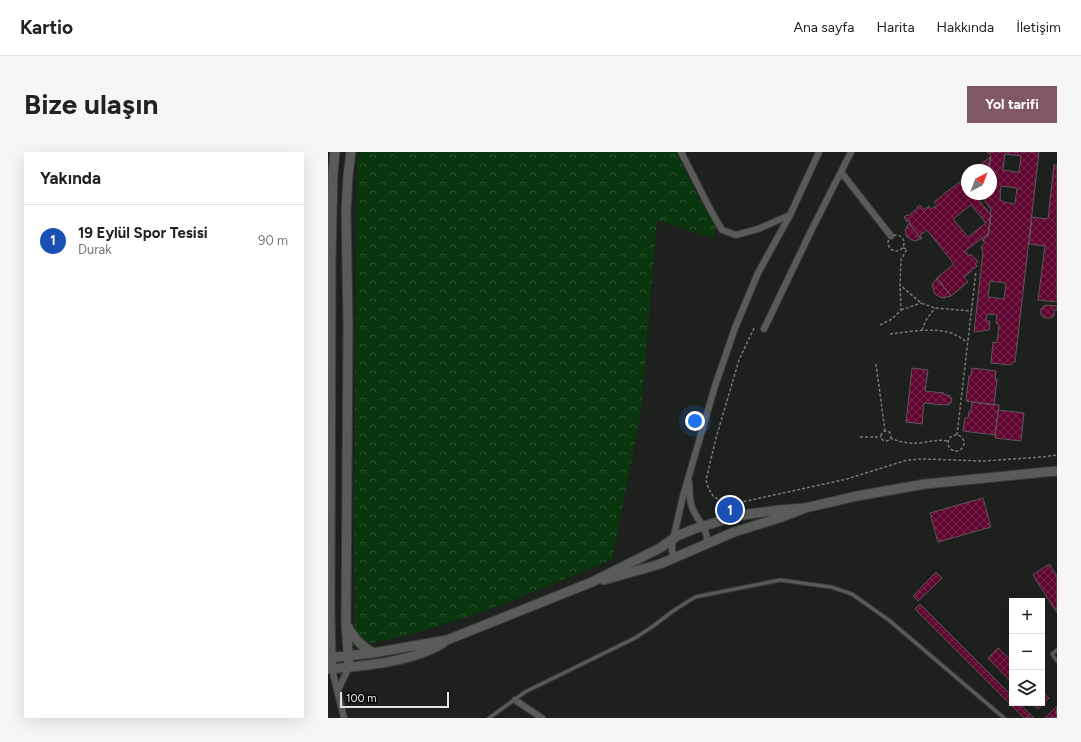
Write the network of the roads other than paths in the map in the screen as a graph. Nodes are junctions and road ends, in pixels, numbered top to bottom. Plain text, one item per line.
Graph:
1 (335, 152) edge
2 (351, 152) edge
3 (681, 152) edge
4 (819, 152) edge
5 (851, 152) edge
6 (841, 172) junction
7 (330, 181) edge
8 (790, 215) junction
9 (891, 236) road end
10 (764, 329) dead end
11 (1057, 471) edge
12 (689, 479) junction
13 (805, 508) junction
14 (703, 526) junction
15 (673, 538) junction
16 (707, 545) junction
17 (675, 558) junction
18 (592, 582) junction
19 (329, 615) edge
20 (346, 623) junction
21 (447, 640) junction
22 (1057, 650) edge
23 (373, 653) junction
24 (348, 656) junction
25 (329, 658) edge
26 (1057, 661) edge
27 (349, 667) junction
28 (330, 669) edge
29 (338, 690) junction
30 (515, 700) junction
31 (344, 718) edge
32 (489, 718) edge
33 (542, 718) edge
34 (1004, 718) edge

1 - 7 main road
2 - 20 main road
3 - 8 street
4 - 8 street
5 - 6 street
6 - 9 street
6 - 10 street
7 - 19 main road
8 - 12 street
11 - 13 main road
12 - 14 street
12 - 15 street
13 - 14 main road
13 - 16 main road
14 - 15 main road
14 - 16 street
15 - 17 street
15 - 18 main road
16 - 17 main road
17 - 18 main road
18 - 21 main road
19 - 25 main road
20 - 23 main road
20 - 24 main road
21 - 23 main road
21 - 27 main road
22 - 26 lane
23 - 24 main road
24 - 25 main road
24 - 27 main road
25 - 28 main road
27 - 28 main road
27 - 29 street
28 - 29 street
29 - 31 street
30 - 32 lane
30 - 33 street
30 - 34 lane

